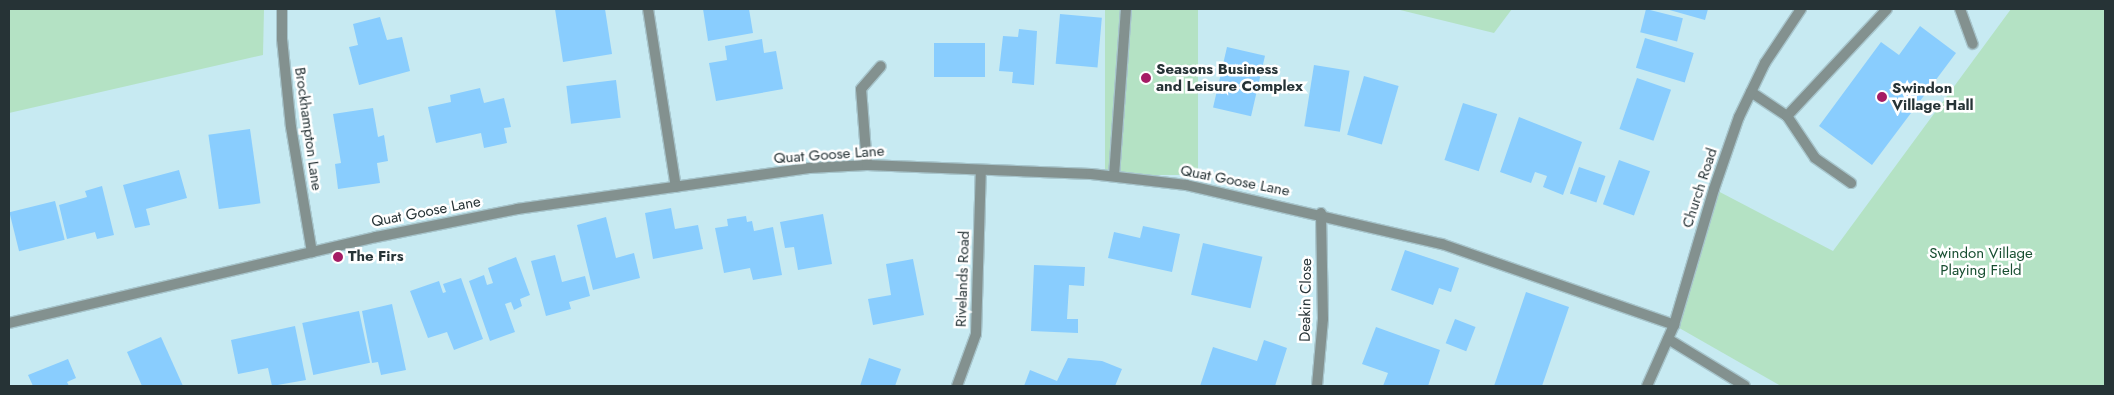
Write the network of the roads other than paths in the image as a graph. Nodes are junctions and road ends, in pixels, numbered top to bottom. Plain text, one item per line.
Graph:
1 (282, 9) edge
2 (648, 9) edge
3 (1126, 9) edge
4 (1801, 9) edge
5 (1887, 9) edge
6 (1960, 9) edge
7 (1973, 44) dead end
8 (881, 66) dead end
9 (1750, 92) junction
10 (1787, 116) junction
11 (867, 164) junction
12 (981, 170) junction
13 (1114, 176) junction
14 (1850, 183) dead end
15 (676, 187) junction
16 (1321, 214) junction
17 (312, 252) junction
18 (9, 323) edge
19 (1674, 325) junction
20 (1668, 339) junction
21 (957, 386) edge
22 (1317, 386) edge
23 (1647, 386) edge
24 (1745, 386) edge

1 - 17 street, Brockhampton Lane
2 - 15 street
3 - 13 street
4 - 9 street, Church Road
5 - 10 street
6 - 7 street
8 - 11 street
9 - 10 street
9 - 19 street, Church Road
10 - 14 street
11 - 12 street, Quat Goose Lane
11 - 15 street, Quat Goose Lane
12 - 13 street, Quat Goose Lane
12 - 21 street, Rivelands Road
13 - 16 street, Quat Goose Lane
15 - 17 street, Quat Goose Lane
16 - 19 street, Quat Goose Lane
16 - 22 street, Deakin Close
17 - 18 street, Quat Goose Lane
19 - 20 street, Church Road
20 - 23 street, Church Road
20 - 24 street

